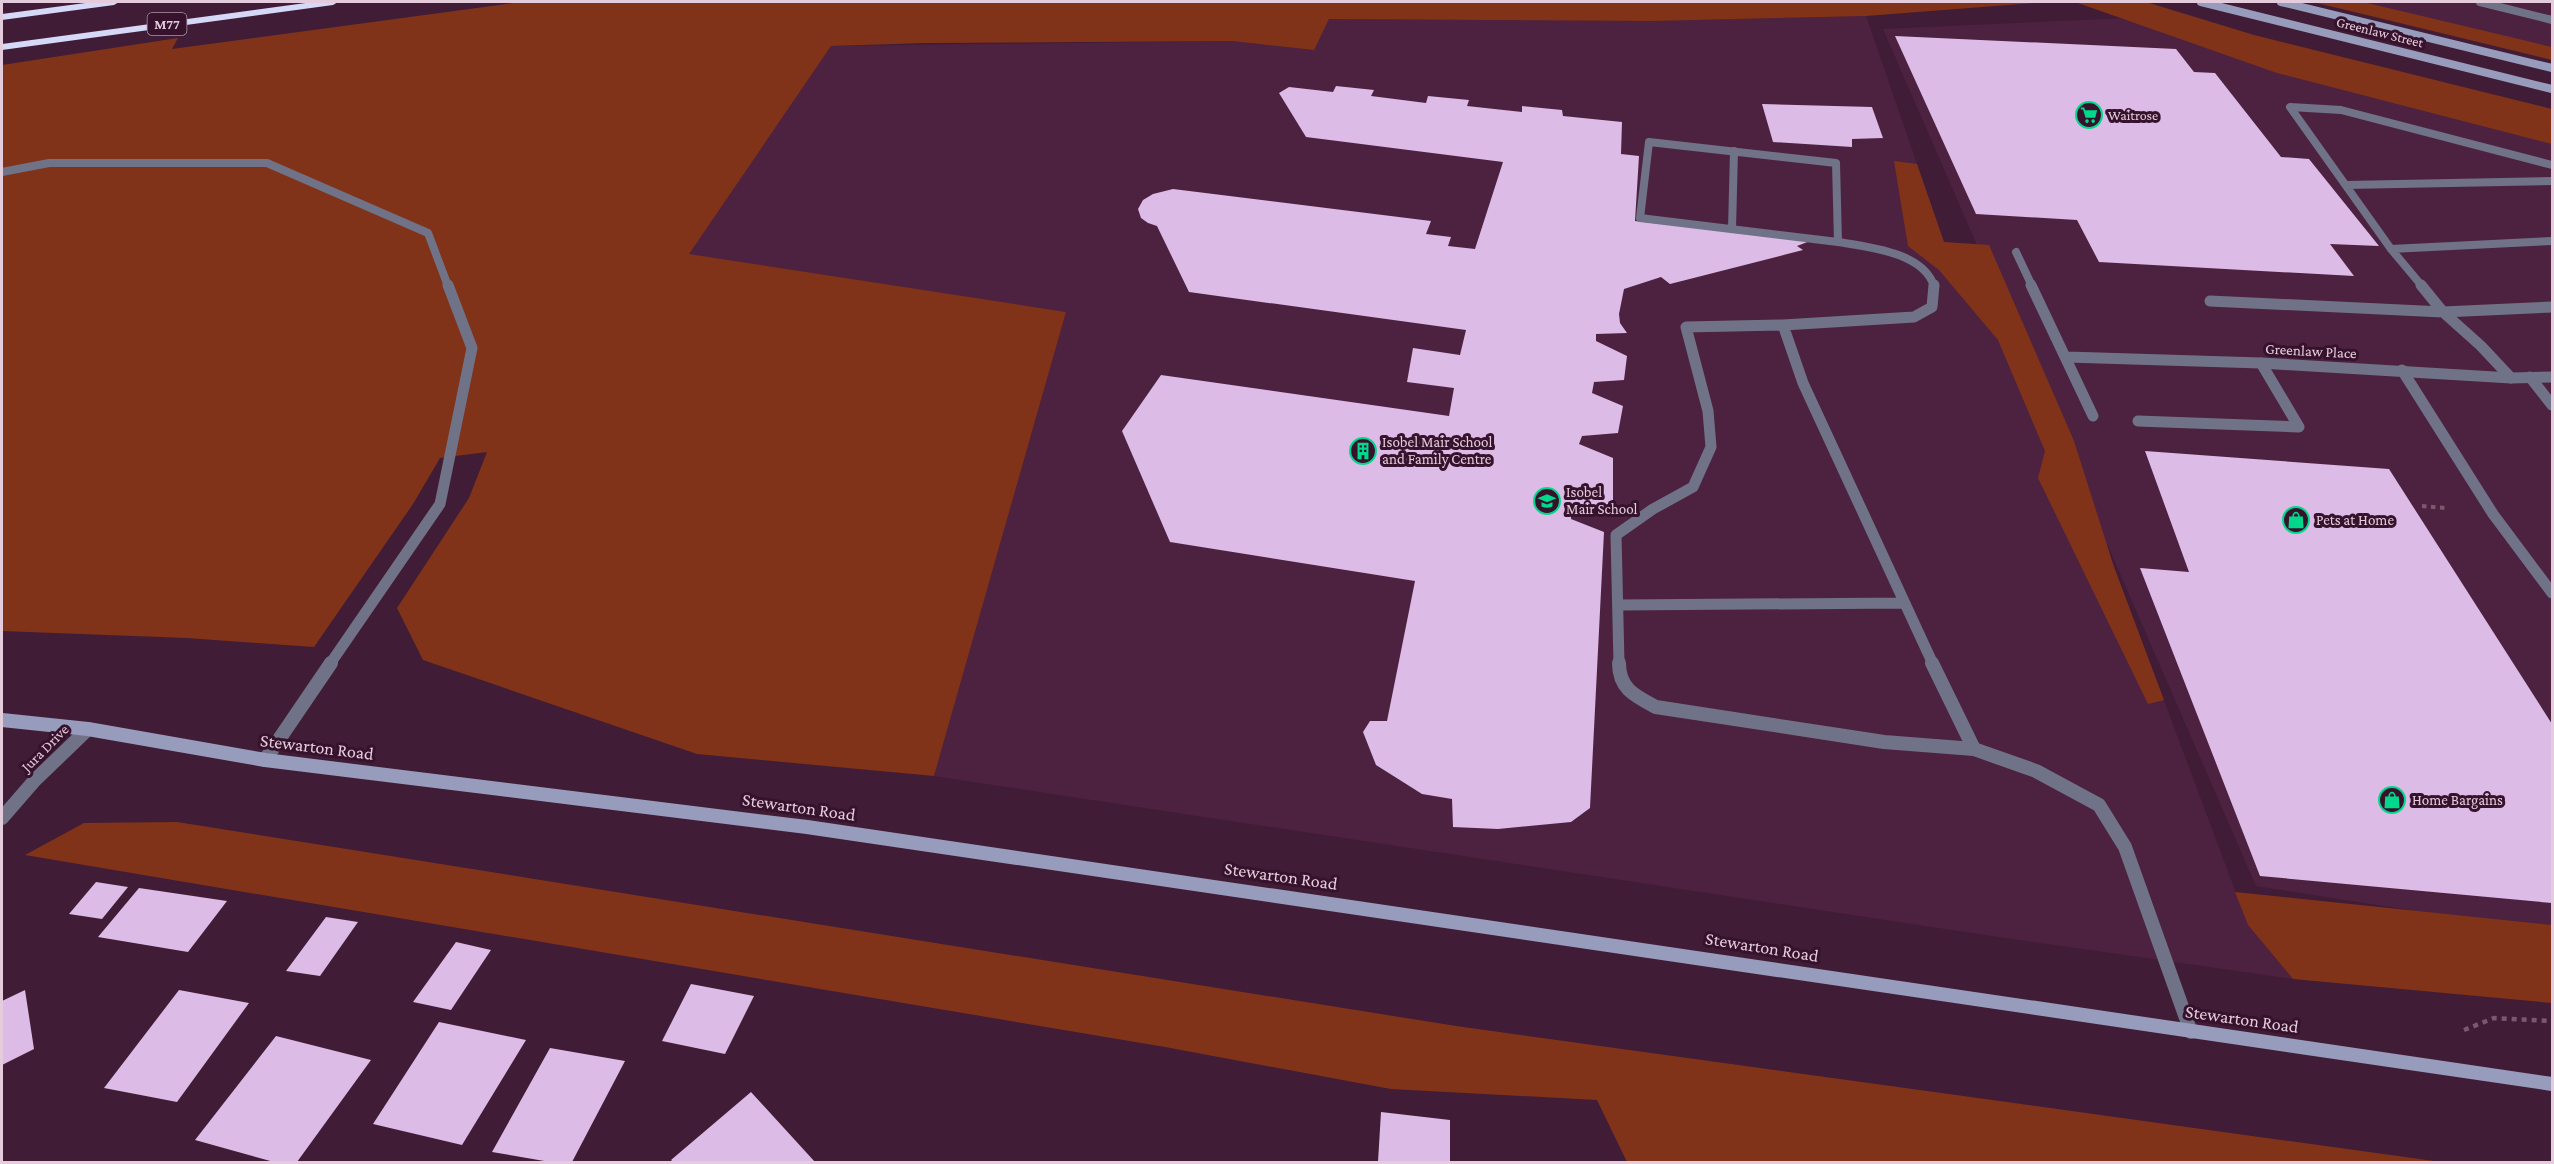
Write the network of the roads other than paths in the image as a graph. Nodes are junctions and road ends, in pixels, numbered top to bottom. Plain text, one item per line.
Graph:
1 (114, 2) edge
2 (333, 2) edge
3 (2201, 2) edge
4 (2281, 2) edge
5 (2480, 2) edge
6 (2, 17) edge
7 (2553, 20) edge
8 (2, 47) edge
9 (2553, 68) edge
10 (2553, 90) edge
11 (1734, 151) junction
12 (2553, 165) edge
13 (2, 172) edge
14 (2553, 181) edge
15 (2346, 185) junction
16 (1732, 230) junction
17 (2553, 241) edge
18 (1838, 243) junction
19 (2391, 249) junction
20 (2016, 252) dead end
21 (2210, 301) dead end
22 (2553, 307) edge
23 (2443, 312) junction
24 (1783, 325) junction
25 (2067, 357) junction
26 (2261, 363) junction
27 (2402, 370) junction
28 (2530, 377) junction
29 (2553, 377) edge
30 (2511, 378) junction
31 (2553, 405) edge
32 (2093, 416) dead end
33 (2138, 421) dead end
34 (2553, 593) edge
35 (1903, 603) junction
36 (1618, 605) junction
37 (2, 720) edge
38 (88, 729) junction
39 (1974, 749) junction
40 (265, 760) junction
41 (2, 818) edge
42 (2191, 1032) junction
43 (2553, 1084) edge

1 - 6 highway
2 - 8 highway, M77
3 - 10 main road, Greenlaw Street
4 - 9 main road, Greenlaw Street
5 - 7 street
11 - 16 street
11 - 16 street
11 - 18 street
12 - 15 street
13 - 40 street
14 - 15 street
15 - 19 street
16 - 18 street
17 - 19 street
18 - 24 street
19 - 23 street
20 - 25 street
21 - 23 street
22 - 23 street
23 - 30 street
24 - 35 street
24 - 36 street
25 - 26 street, Greenlaw Place
25 - 32 street
26 - 27 street, Greenlaw Place
26 - 33 street
27 - 30 street, Greenlaw Place
27 - 34 street
28 - 29 street, Greenlaw Place
28 - 30 street, Greenlaw Place
28 - 31 street
35 - 36 street
35 - 39 street
36 - 39 street
37 - 38 main road, Stewarton Road
38 - 40 main road, Stewarton Road
38 - 41 street, Jura Drive
39 - 42 street
40 - 42 main road, Stewarton Road
42 - 43 main road, Stewarton Road

